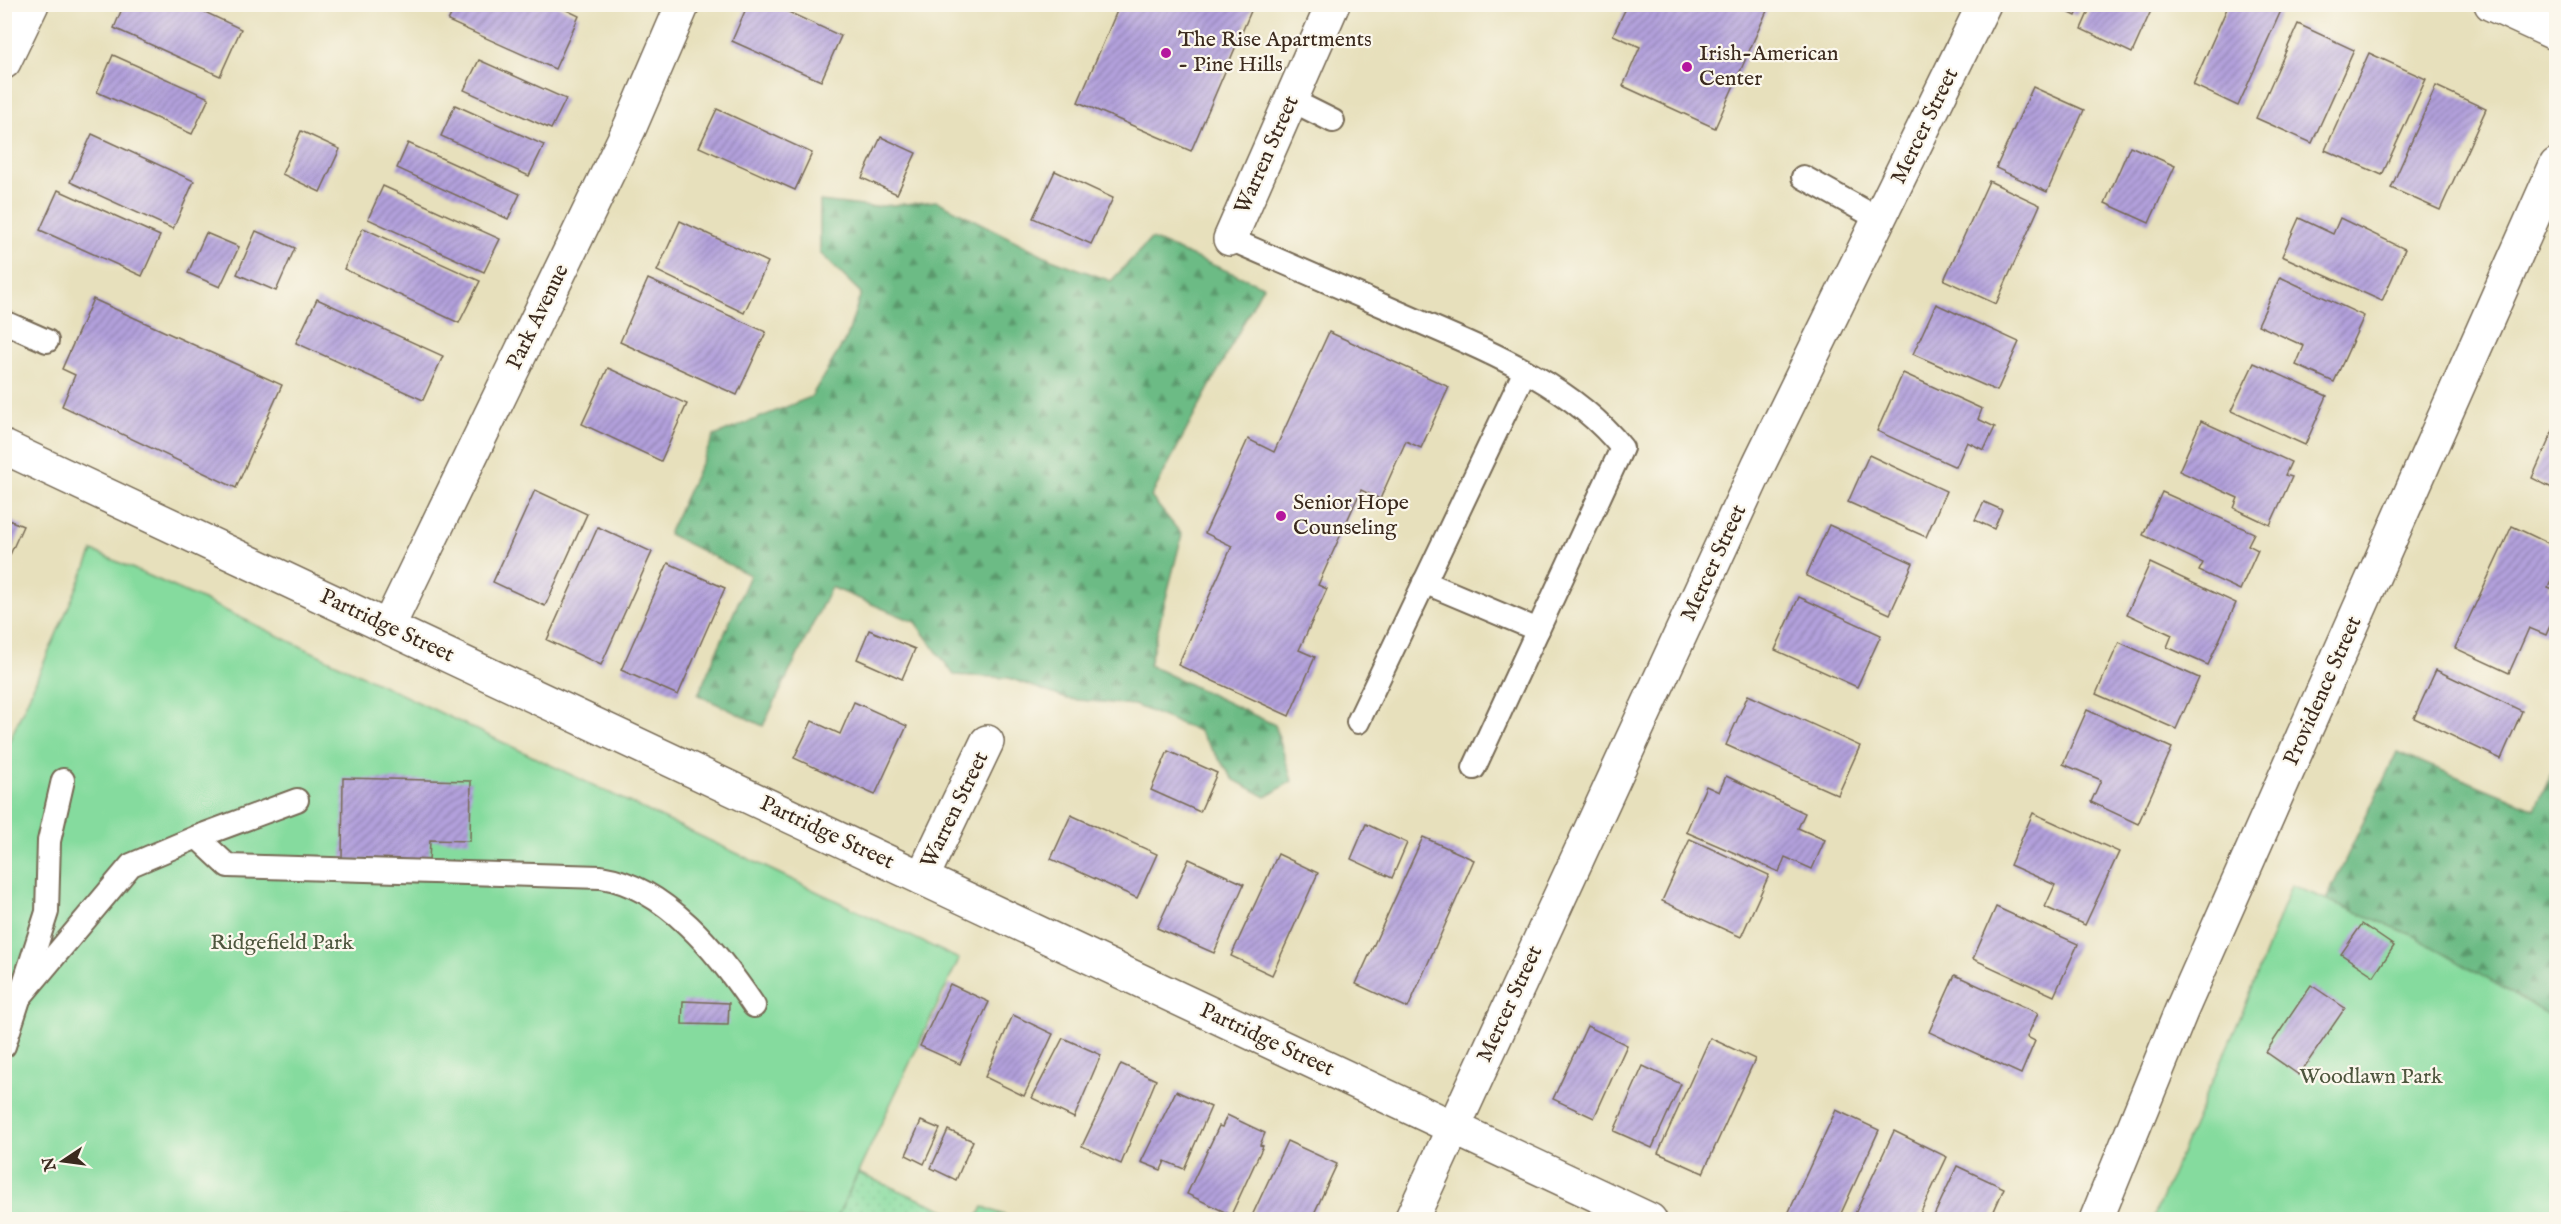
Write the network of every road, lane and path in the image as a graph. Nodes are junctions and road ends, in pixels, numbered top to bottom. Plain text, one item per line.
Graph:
1 (32, 4) edge
2 (683, 4) edge
3 (1333, 4) edge
4 (1984, 4) edge
5 (2491, 4) edge
6 (2556, 34) edge
7 (4, 62) edge
8 (1291, 100) junction
9 (1333, 122) dead end
10 (2556, 165) edge
11 (1803, 177) dead end
12 (1879, 219) junction
13 (1230, 239) joint
14 (4, 322) edge
15 (46, 341) dead end
16 (1525, 371) junction
17 (4, 447) edge
18 (1424, 582) junction
19 (388, 627) junction
20 (1538, 630) junction
21 (1358, 722) dead end
22 (987, 742) dead end
23 (1474, 768) dead end
24 (63, 780) dead end
25 (297, 801) dead end
26 (197, 837) junction
27 (922, 878) junction
28 (47, 912) junction
29 (81, 924) junction
30 (21, 996) junction
31 (754, 1006) dead end
32 (4, 1046) edge
33 (1452, 1126) junction
34 (1411, 1220) edge
35 (1650, 1220) edge
36 (2096, 1220) edge

1 - 7 street
2 - 19 street, Park Avenue
3 - 8 street, Warren Street
4 - 12 street, Mercer Street
5 - 6 street
8 - 9 lane
8 - 13 street, Warren Street
10 - 36 street, Providence Street
11 - 12 lane
12 - 33 street, Mercer Street
13 - 16 lane
14 - 15 lane
16 - 18 lane
16 - 20 lane
17 - 19 street, Partridge Street
18 - 20 lane
18 - 21 lane
19 - 27 street, Partridge Street
20 - 23 lane
22 - 27 street, Warren Street
24 - 28 lane
25 - 26 lane
26 - 29 lane
26 - 31 lane
27 - 33 street, Partridge Street
28 - 29 lane
28 - 30 lane
29 - 30 lane
30 - 32 lane
33 - 34 street, Mercer Street
33 - 35 street, Partridge Street

